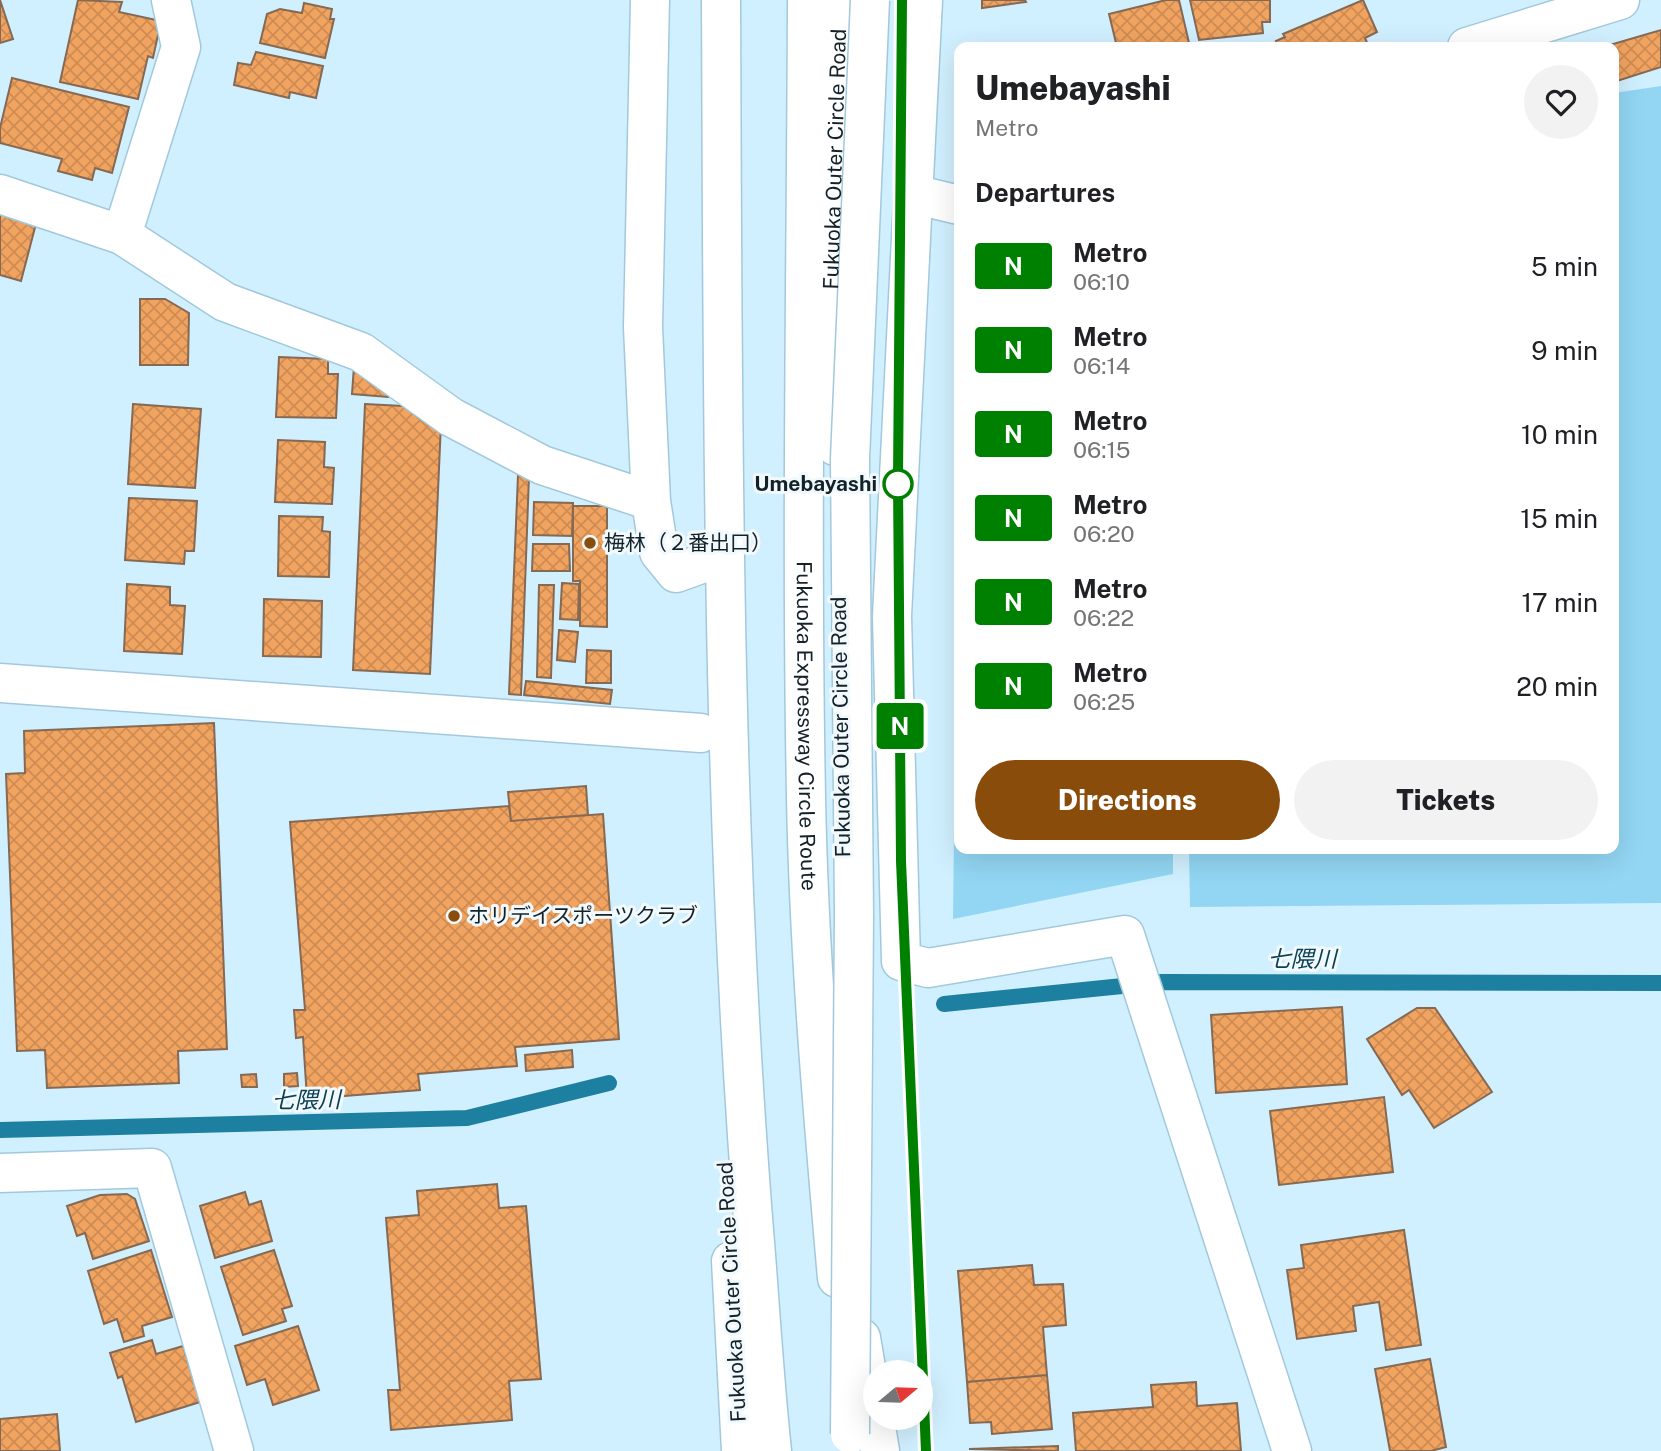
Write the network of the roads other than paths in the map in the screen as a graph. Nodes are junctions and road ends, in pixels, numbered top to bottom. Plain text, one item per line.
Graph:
1 (171, 0) edge
2 (650, 0) edge
3 (712, 0) edge
4 (721, 0) edge
5 (807, 0) edge
6 (840, 0) edge
7 (870, 0) edge
8 (923, 0) edge
9 (1620, 0) edge
10 (1483, 42) edge
11 (0, 194) edge
12 (913, 194) junction
13 (954, 204) edge
14 (121, 235) junction
15 (651, 501) junction
16 (701, 565) junction
17 (0, 682) edge
18 (701, 733) junction
19 (0, 1173) edge
20 (861, 1445) edge
21 (234, 1451) edge
22 (741, 1451) edge
23 (772, 1451) edge
24 (1292, 1451) edge

1 - 14 main road
2 - 15 main road
3 - 16 main road, Fukuoka Outer Circle Road
4 - 23 main road
5 - 20 main road, Fukuoka Expressway Circle Route, bridge
6 - 20 main road, Fukuoka Outer Circle Road
7 - 20 main road, bridge
8 - 12 main road
9 - 10 main road
11 - 14 main road
12 - 13 main road
12 - 24 main road
14 - 15 main road
15 - 16 main road
16 - 18 main road, Fukuoka Outer Circle Road
17 - 18 main road
18 - 22 main road, Fukuoka Outer Circle Road
19 - 21 main road

